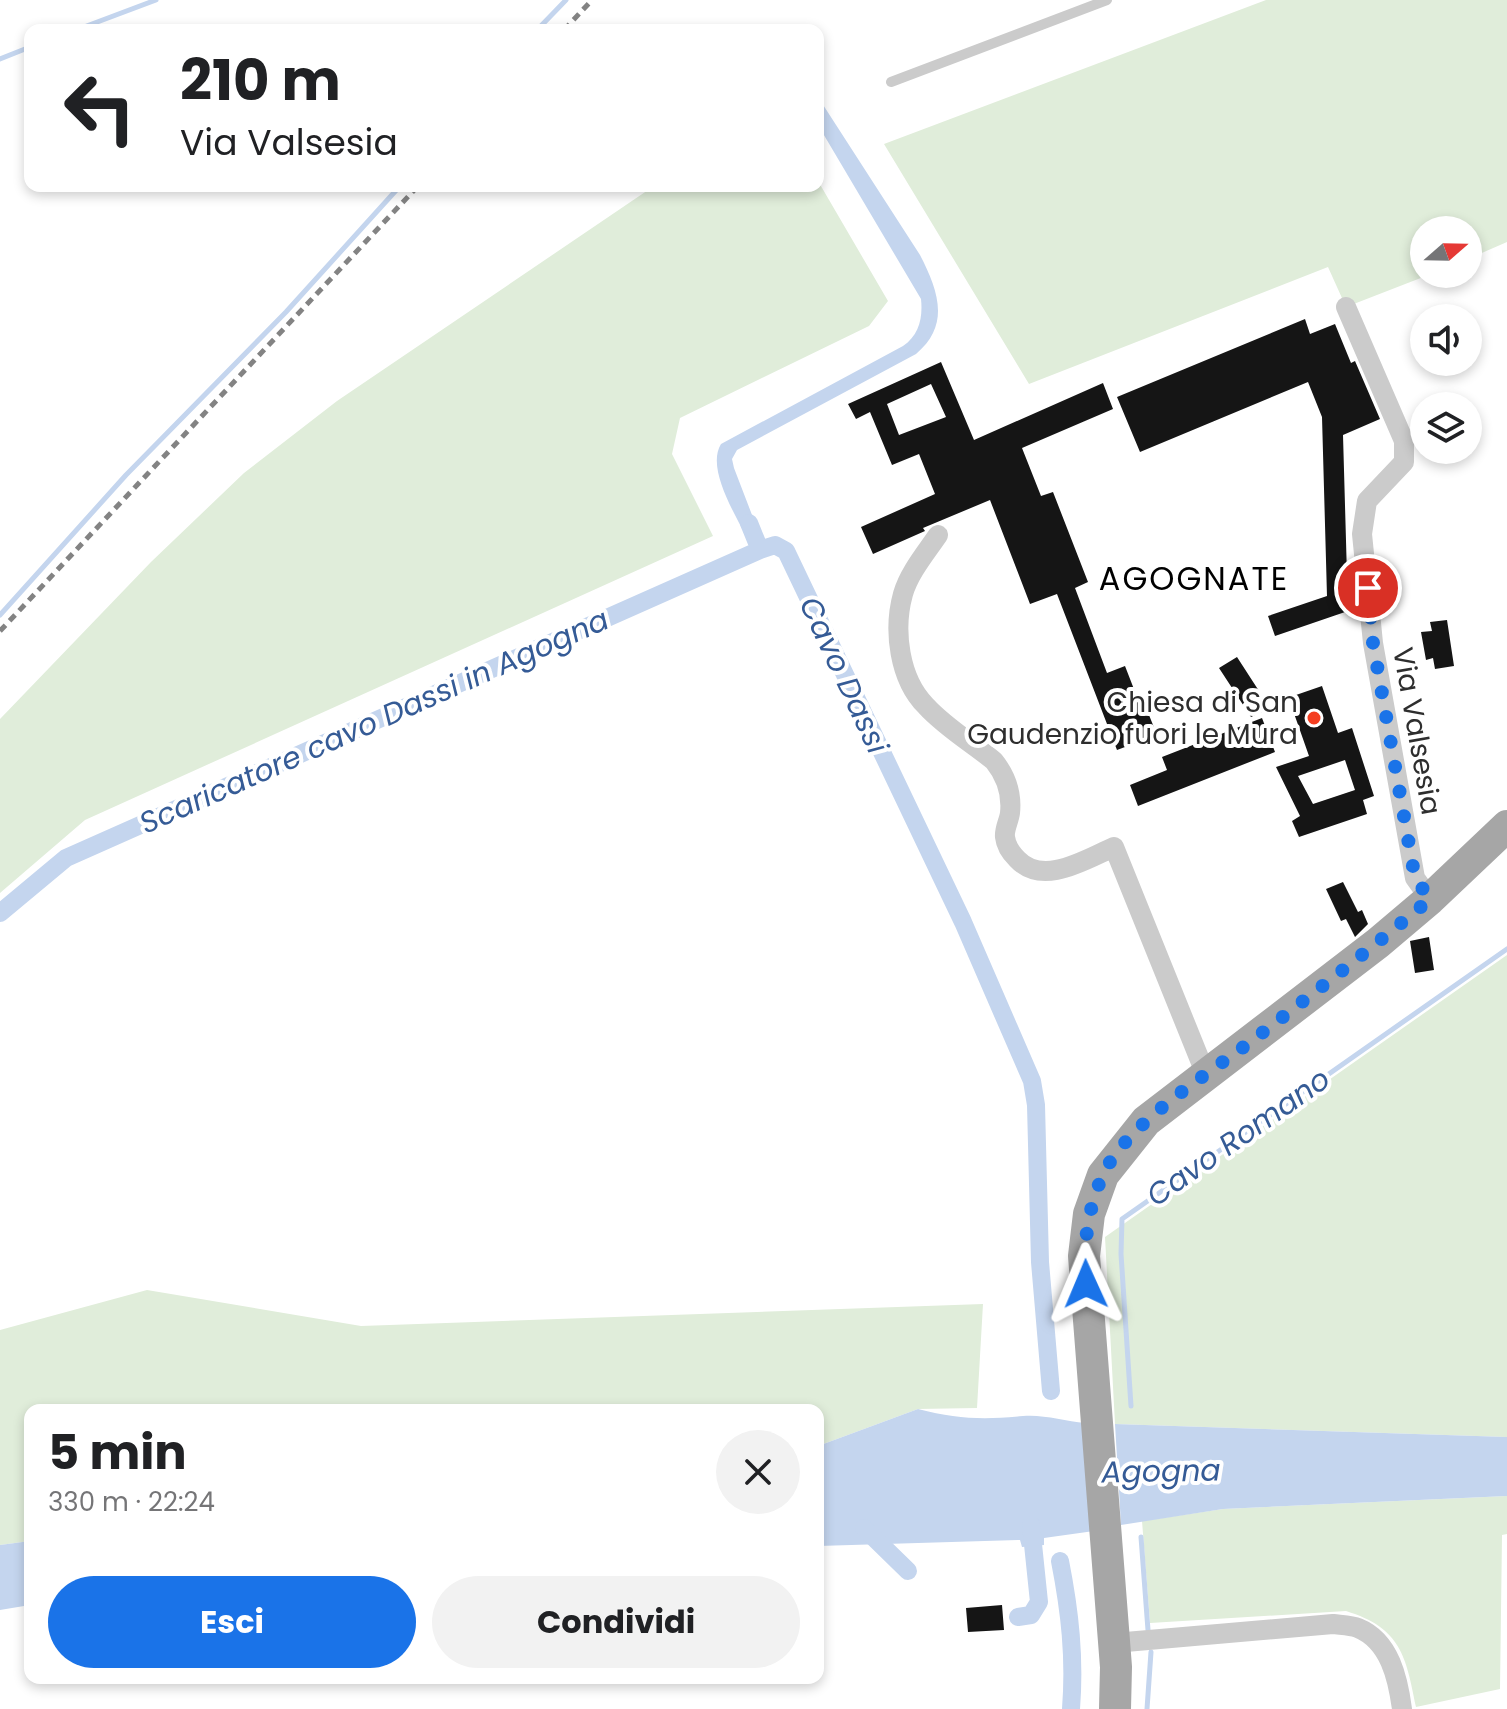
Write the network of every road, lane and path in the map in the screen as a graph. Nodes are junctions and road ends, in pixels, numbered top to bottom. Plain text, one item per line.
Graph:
1 (1107, 0) edge
2 (891, 82) dead end
3 (1346, 307) dead end
4 (938, 535) dead end
5 (1507, 826) edge
6 (1430, 899) junction
7 (1206, 1075) junction
8 (1114, 1643) junction
9 (1115, 1709) edge
10 (1402, 1709) edge

1 - 2 lane
3 - 6 street, Via Valsesia
4 - 7 street
5 - 6 main road
6 - 7 main road
7 - 8 main road
8 - 9 main road
8 - 10 street

